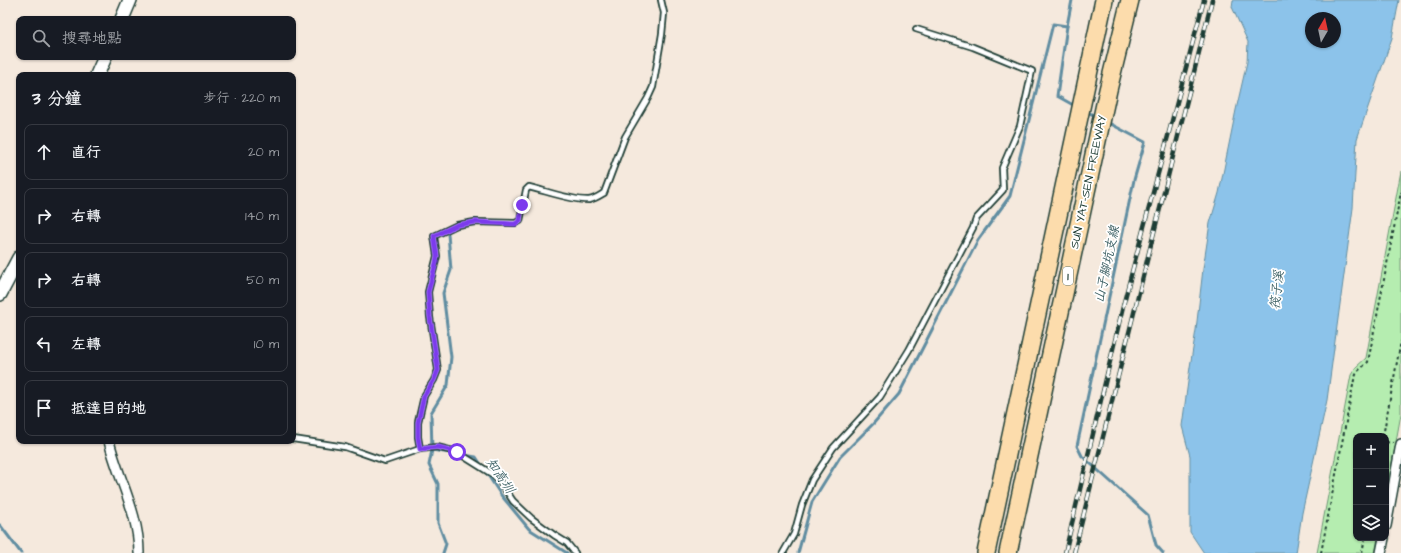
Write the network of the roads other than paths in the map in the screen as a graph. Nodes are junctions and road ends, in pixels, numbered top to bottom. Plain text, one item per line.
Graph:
1 (130, 0) edge
2 (661, 0) edge
3 (1104, 0) edge
4 (1130, 0) edge
5 (123, 16) edge
6 (916, 29) dead end
7 (104, 60) edge
8 (98, 72) edge
9 (16, 264) edge
10 (0, 294) edge
11 (296, 439) edge
12 (110, 444) edge
13 (1401, 444) edge
14 (420, 449) junction
15 (1389, 510) edge
16 (1383, 541) edge
17 (139, 553) edge
18 (575, 553) edge
19 (783, 553) edge
20 (986, 553) edge
21 (1008, 553) edge
22 (1381, 553) edge

1 - 5 main road
2 - 14 lane
3 - 20 highway, SUN YAT-SEN FREEWAY / 1
4 - 21 highway, SUN YAT-SEN FREEWAY / 1
6 - 19 lane
7 - 8 main road
9 - 10 main road
11 - 14 lane
12 - 17 street
13 - 15 street
14 - 18 lane
16 - 22 street

